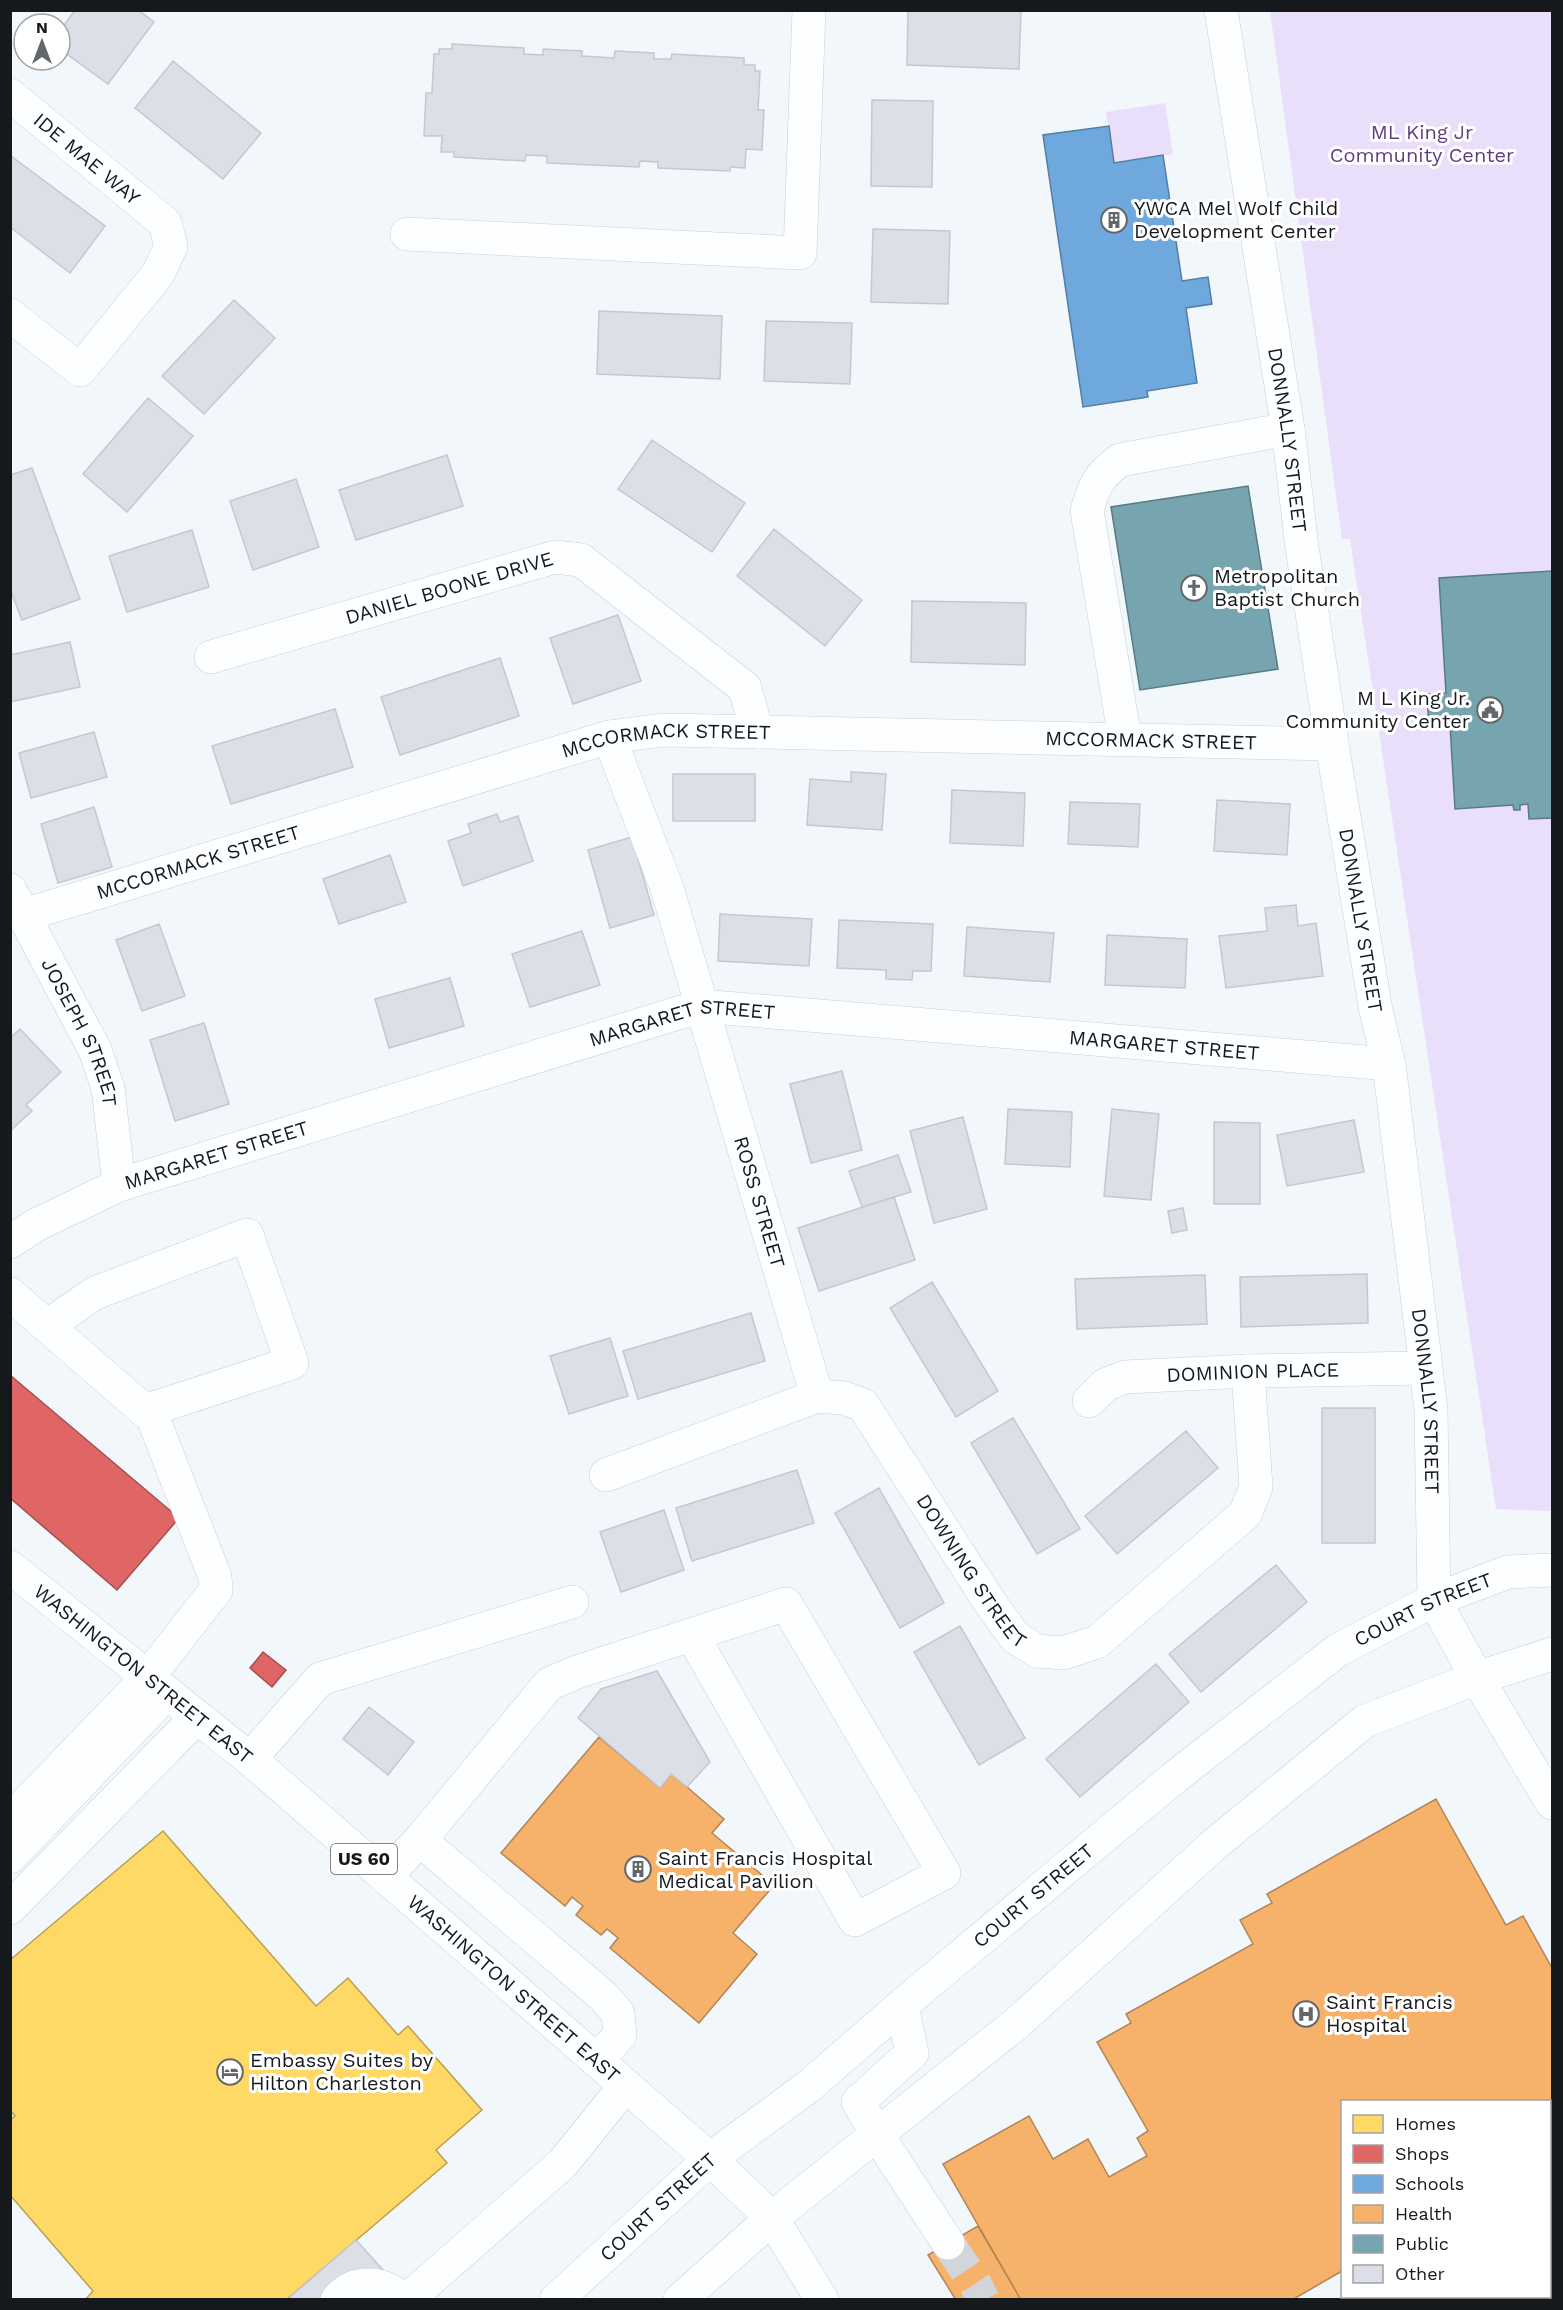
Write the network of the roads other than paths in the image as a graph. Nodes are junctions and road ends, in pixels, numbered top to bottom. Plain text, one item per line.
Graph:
1 (809, 10) edge
2 (1221, 10) edge
3 (10, 95) edge
4 (407, 234) dead end
5 (10, 315) edge
6 (1288, 429) junction
7 (211, 657) dead end
8 (757, 732) junction
9 (609, 737) junction
10 (1125, 739) junction
11 (1332, 744) junction
12 (17, 902) edge
13 (701, 1006) junction
14 (1389, 1064) junction
15 (119, 1185) junction
16 (10, 1242) edge
17 (10, 1294) edge
18 (47, 1326) junction
19 (1425, 1368) junction
20 (1248, 1371) junction
21 (817, 1396) junction
22 (1089, 1401) dead end
23 (145, 1411) junction
24 (606, 1475) dead end
25 (10, 1567) edge
26 (1552, 1570) edge
27 (1434, 1600) junction
28 (572, 1602) dead end
29 (692, 1635) junction
30 (1552, 1654) edge
31 (1477, 1678) junction
32 (158, 1685) junction
33 (197, 1718) junction
34 (250, 1759) junction
35 (1552, 1803) edge
36 (11, 1817) edge
37 (420, 1840) junction
38 (10, 1857) edge
39 (385, 1877) junction
40 (10, 1908) edge
41 (902, 2006) junction
42 (597, 2060) junction
43 (625, 2086) junction
44 (878, 2136) junction
45 (710, 2159) junction
46 (772, 2218) junction
47 (948, 2243) tunnel mouth
48 (337, 2300) edge
49 (406, 2300) edge
50 (556, 2300) edge
51 (680, 2300) edge
52 (822, 2300) edge

1 - 4 street
2 - 6 street, DONNALLY STREET
3 - 5 street, IDE MAE WAY
6 - 10 street
6 - 11 street, DONNALLY STREET
7 - 8 street, DANIEL BOONE DRIVE
8 - 9 street, MCCORMACK STREET
8 - 10 street, MCCORMACK STREET
9 - 12 street, MCCORMACK STREET
9 - 13 street, ROSS STREET
10 - 11 street, MCCORMACK STREET
11 - 14 street, DONNALLY STREET
12 - 15 street, JOSEPH STREET
13 - 14 street, MARGARET STREET
13 - 15 street, MARGARET STREET
13 - 21 street, ROSS STREET
14 - 19 street, DONNALLY STREET
15 - 16 street, MARGARET STREET
17 - 18 street
18 - 23 street
18 - 23 street
19 - 20 street, DOMINION PLACE
19 - 27 street, DONNALLY STREET
20 - 21 street, DOWNING STREET
20 - 22 street, DOMINION PLACE
21 - 24 street, DOWNING STREET
23 - 32 street
25 - 32 street, WASHINGTON STREET EAST / US 60
26 - 27 street, COURT STREET
27 - 31 street, DONNALLY STREET
27 - 41 street, COURT STREET
28 - 34 street
29 - 29 street
29 - 37 street
30 - 31 street
31 - 35 street, DONNALLY STREET
31 - 44 street
32 - 33 street, WASHINGTON STREET EAST / US 60
32 - 36 street
32 - 38 street
33 - 34 street, WASHINGTON STREET EAST / US 60
33 - 40 street
34 - 39 street, WASHINGTON STREET EAST / US 60
37 - 39 street
37 - 42 street
39 - 42 street, WASHINGTON STREET EAST / US 60
41 - 44 street
41 - 45 street, COURT STREET
42 - 43 street, WASHINGTON STREET EAST / US 60
43 - 45 street, WASHINGTON STREET EAST / US 60
43 - 49 street
44 - 46 street
44 - 47 street
45 - 46 street, WASHINGTON STREET EAST / US 60
45 - 50 street, COURT STREET
46 - 51 street
46 - 52 street, WASHINGTON STREET EAST / US 60
48 - 49 street

